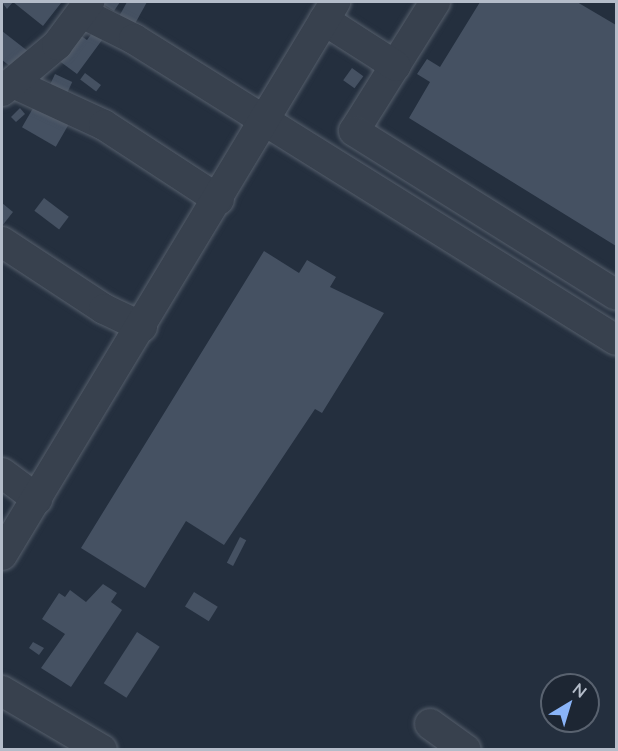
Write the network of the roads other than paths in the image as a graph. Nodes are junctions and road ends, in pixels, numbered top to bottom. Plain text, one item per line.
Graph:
1 (435, 2) edge
2 (86, 7) edge
3 (330, 11) edge
4 (396, 66) junction
5 (5, 87) edge
6 (266, 123) junction
7 (219, 200) junction
8 (2, 242) edge
9 (616, 295) edge
10 (142, 327) junction
11 (616, 340) edge
12 (2, 473) edge
13 (37, 499) junction
14 (2, 555) edge
15 (2, 691) edge
16 (430, 724) dead end
17 (102, 750) edge
18 (466, 750) edge

1 - 4 street
2 - 5 street
2 - 6 street
3 - 4 street
3 - 6 street
4 - 9 street
5 - 7 street
6 - 7 street
6 - 11 street
7 - 10 street
8 - 10 street
10 - 13 street
12 - 13 street
13 - 14 street
15 - 17 street
16 - 18 street

